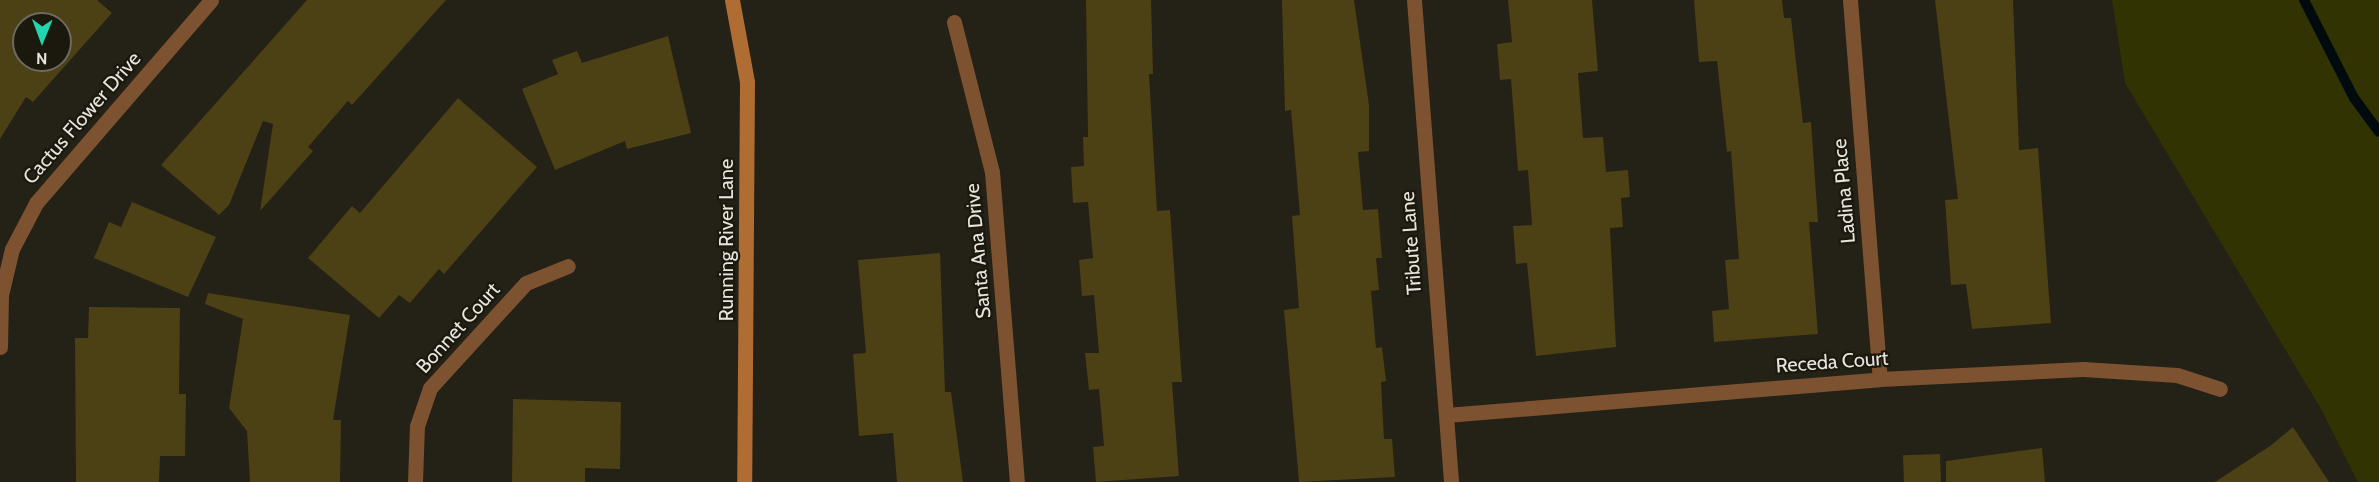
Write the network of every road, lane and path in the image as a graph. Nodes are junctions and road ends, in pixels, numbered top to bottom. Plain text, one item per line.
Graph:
1 (211, 0) edge
2 (732, 0) edge
3 (1414, 0) edge
4 (1850, 0) edge
5 (954, 22) dead end
6 (568, 266) dead end
7 (0, 346) edge
8 (1880, 379) junction
9 (2220, 389) dead end
10 (1446, 415) junction
11 (415, 482) edge
12 (744, 482) edge
13 (1017, 482) edge
14 (1451, 482) edge

1 - 7 street, Cactus Flower Drive
2 - 12 street, Running River Lane
3 - 10 street, Tribute Lane
4 - 8 street, Ladina Place
5 - 13 street, Santa Ana Drive
6 - 11 street, Bonnet Court
8 - 9 street, Receda Court
8 - 10 street, Receda Court
10 - 14 street, Tribute Lane

